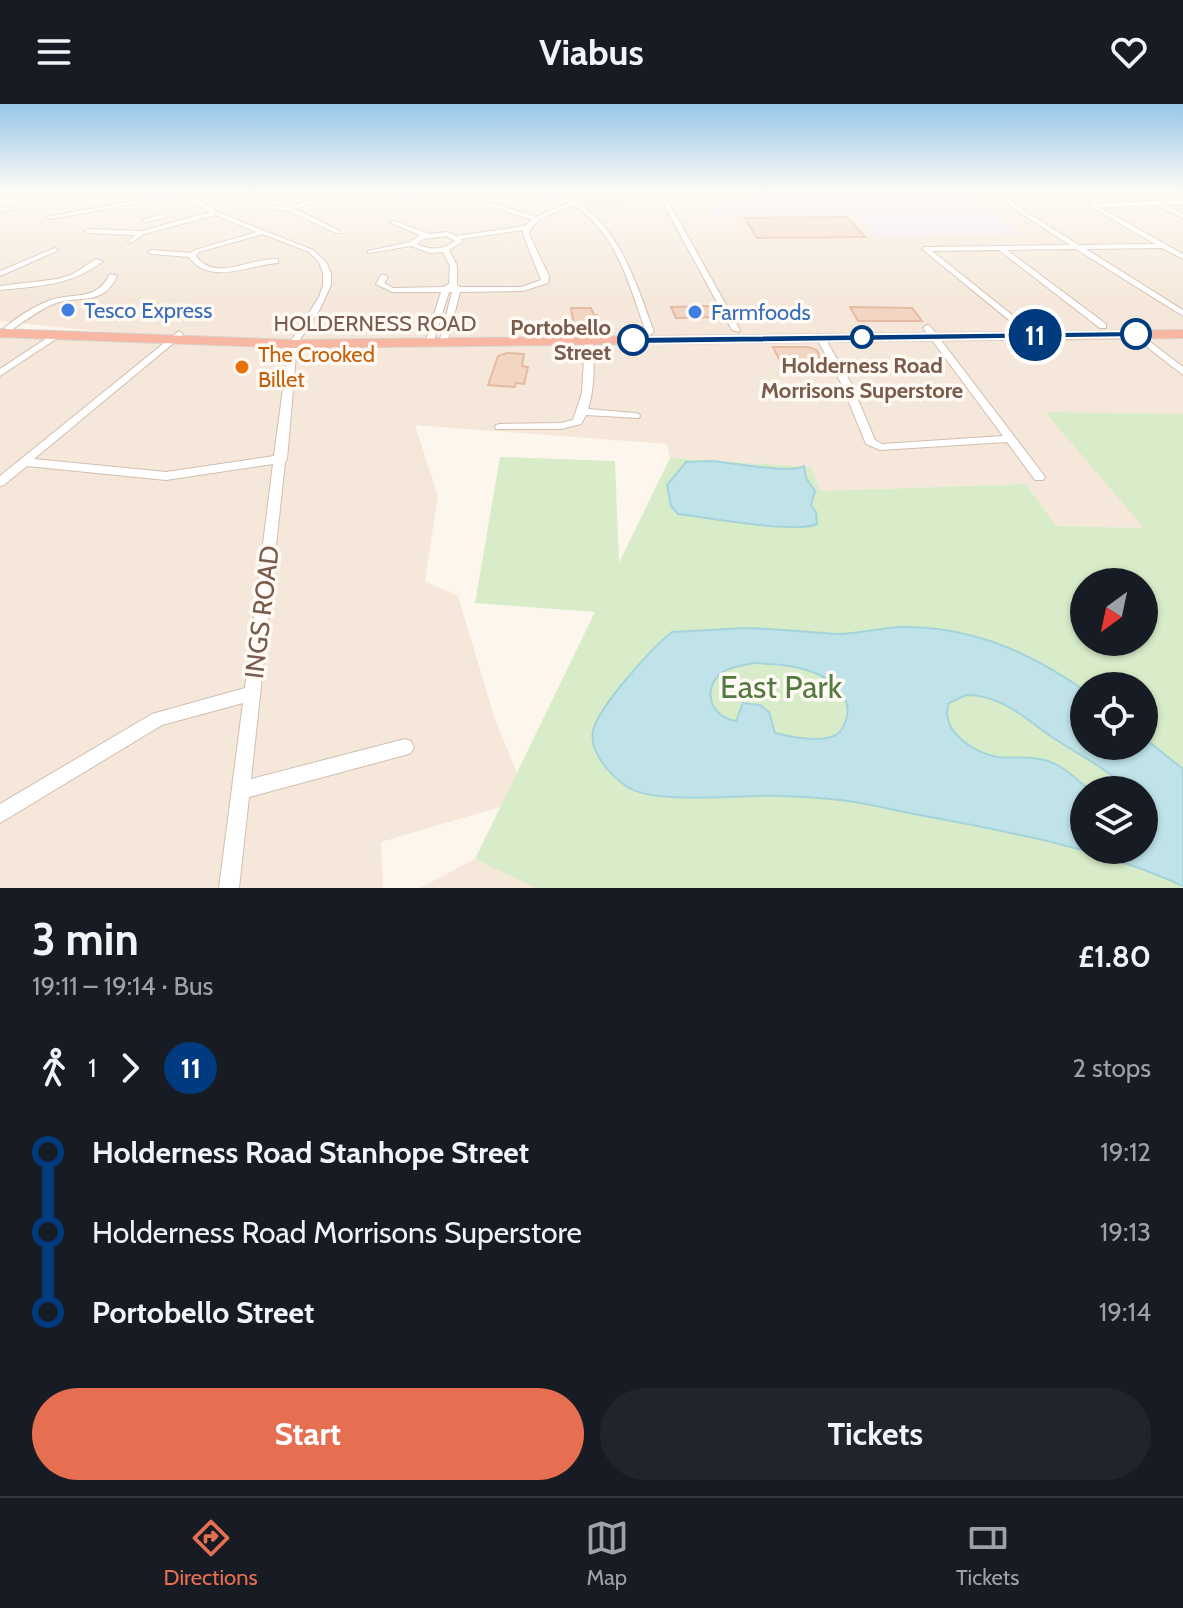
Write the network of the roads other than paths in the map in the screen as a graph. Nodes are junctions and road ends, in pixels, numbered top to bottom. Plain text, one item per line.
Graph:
1 (527, 228) edge
2 (160, 229) edge
3 (250, 229) edge
4 (335, 229) edge
5 (410, 229) edge
6 (523, 229) edge
7 (602, 229) edge
8 (680, 229) edge
9 (1050, 229) edge
10 (1133, 229) edge
11 (87, 231) dead end
12 (260, 233) junction
13 (328, 235) dead end
14 (426, 235) junction
15 (459, 237) junction
16 (412, 244) junction
17 (1079, 246) junction
18 (1163, 246) junction
19 (999, 247) junction
20 (444, 249) junction
21 (55, 250) dead end
22 (370, 252) dead end
23 (192, 255) junction
24 (143, 256) dead end
25 (1183, 257) edge
26 (99, 261) dead end
27 (275, 261) dead end
28 (0, 274) edge
29 (113, 276) dead end
30 (381, 279) dead end
31 (0, 288) edge
32 (452, 288) junction
33 (1183, 314) edge
34 (1103, 326) junction
35 (1183, 326) edge
36 (1023, 327) junction
37 (3, 330) edge
38 (736, 330) junction
39 (650, 332) junction
40 (931, 332) junction
41 (1136, 334) junction
42 (1183, 334) edge
43 (56, 335) junction
44 (176, 337) junction
45 (820, 337) junction
46 (438, 339) junction
47 (296, 340) junction
48 (589, 341) junction
49 (1183, 372) edge
50 (0, 373) edge
51 (583, 412) junction
52 (635, 416) dead end
53 (500, 427) dead end
54 (1011, 439) junction
55 (281, 459) junction
56 (25, 462) junction
57 (1039, 477) dead end
58 (0, 482) edge
59 (252, 693) junction
60 (405, 747) dead end
61 (243, 790) junction
62 (0, 814) edge
63 (229, 888) edge

1 - 32 street
2 - 11 street
3 - 12 street
4 - 13 street
5 - 14 street
6 - 15 street
7 - 39 street
8 - 38 street
9 - 17 street
10 - 18 street
12 - 23 street
12 - 47 street
14 - 15 street
14 - 16 street
15 - 20 street
16 - 20 street
16 - 22 street
17 - 18 street
17 - 19 street
17 - 33 street
18 - 25 street
19 - 34 street
19 - 36 street
20 - 32 street
21 - 28 street
23 - 24 street
23 - 27 street
26 - 31 street
29 - 37 street
30 - 32 street
32 - 46 street
34 - 35 highway, HOLDERNESS ROAD
34 - 36 highway, HOLDERNESS ROAD
36 - 40 highway, HOLDERNESS ROAD
37 - 43 highway, HOLDERNESS ROAD
37 - 44 highway, HOLDERNESS ROAD
38 - 39 highway, HOLDERNESS ROAD
38 - 40 highway, HOLDERNESS ROAD
39 - 46 highway, HOLDERNESS ROAD
40 - 41 highway, HOLDERNESS ROAD
40 - 45 highway, HOLDERNESS ROAD
40 - 54 street
41 - 42 highway, HOLDERNESS ROAD
41 - 49 street
43 - 44 highway, HOLDERNESS ROAD
43 - 50 street
44 - 47 highway, HOLDERNESS ROAD
44 - 56 street
45 - 48 highway, HOLDERNESS ROAD
45 - 54 street
46 - 47 highway, HOLDERNESS ROAD
46 - 48 highway, HOLDERNESS ROAD
47 - 55 street, INGS ROAD
48 - 51 street
51 - 52 street
51 - 53 street
54 - 57 street
55 - 56 street
55 - 59 street, INGS ROAD
56 - 58 street
59 - 61 street, INGS ROAD
59 - 62 street
60 - 61 street
61 - 63 street, INGS ROAD

